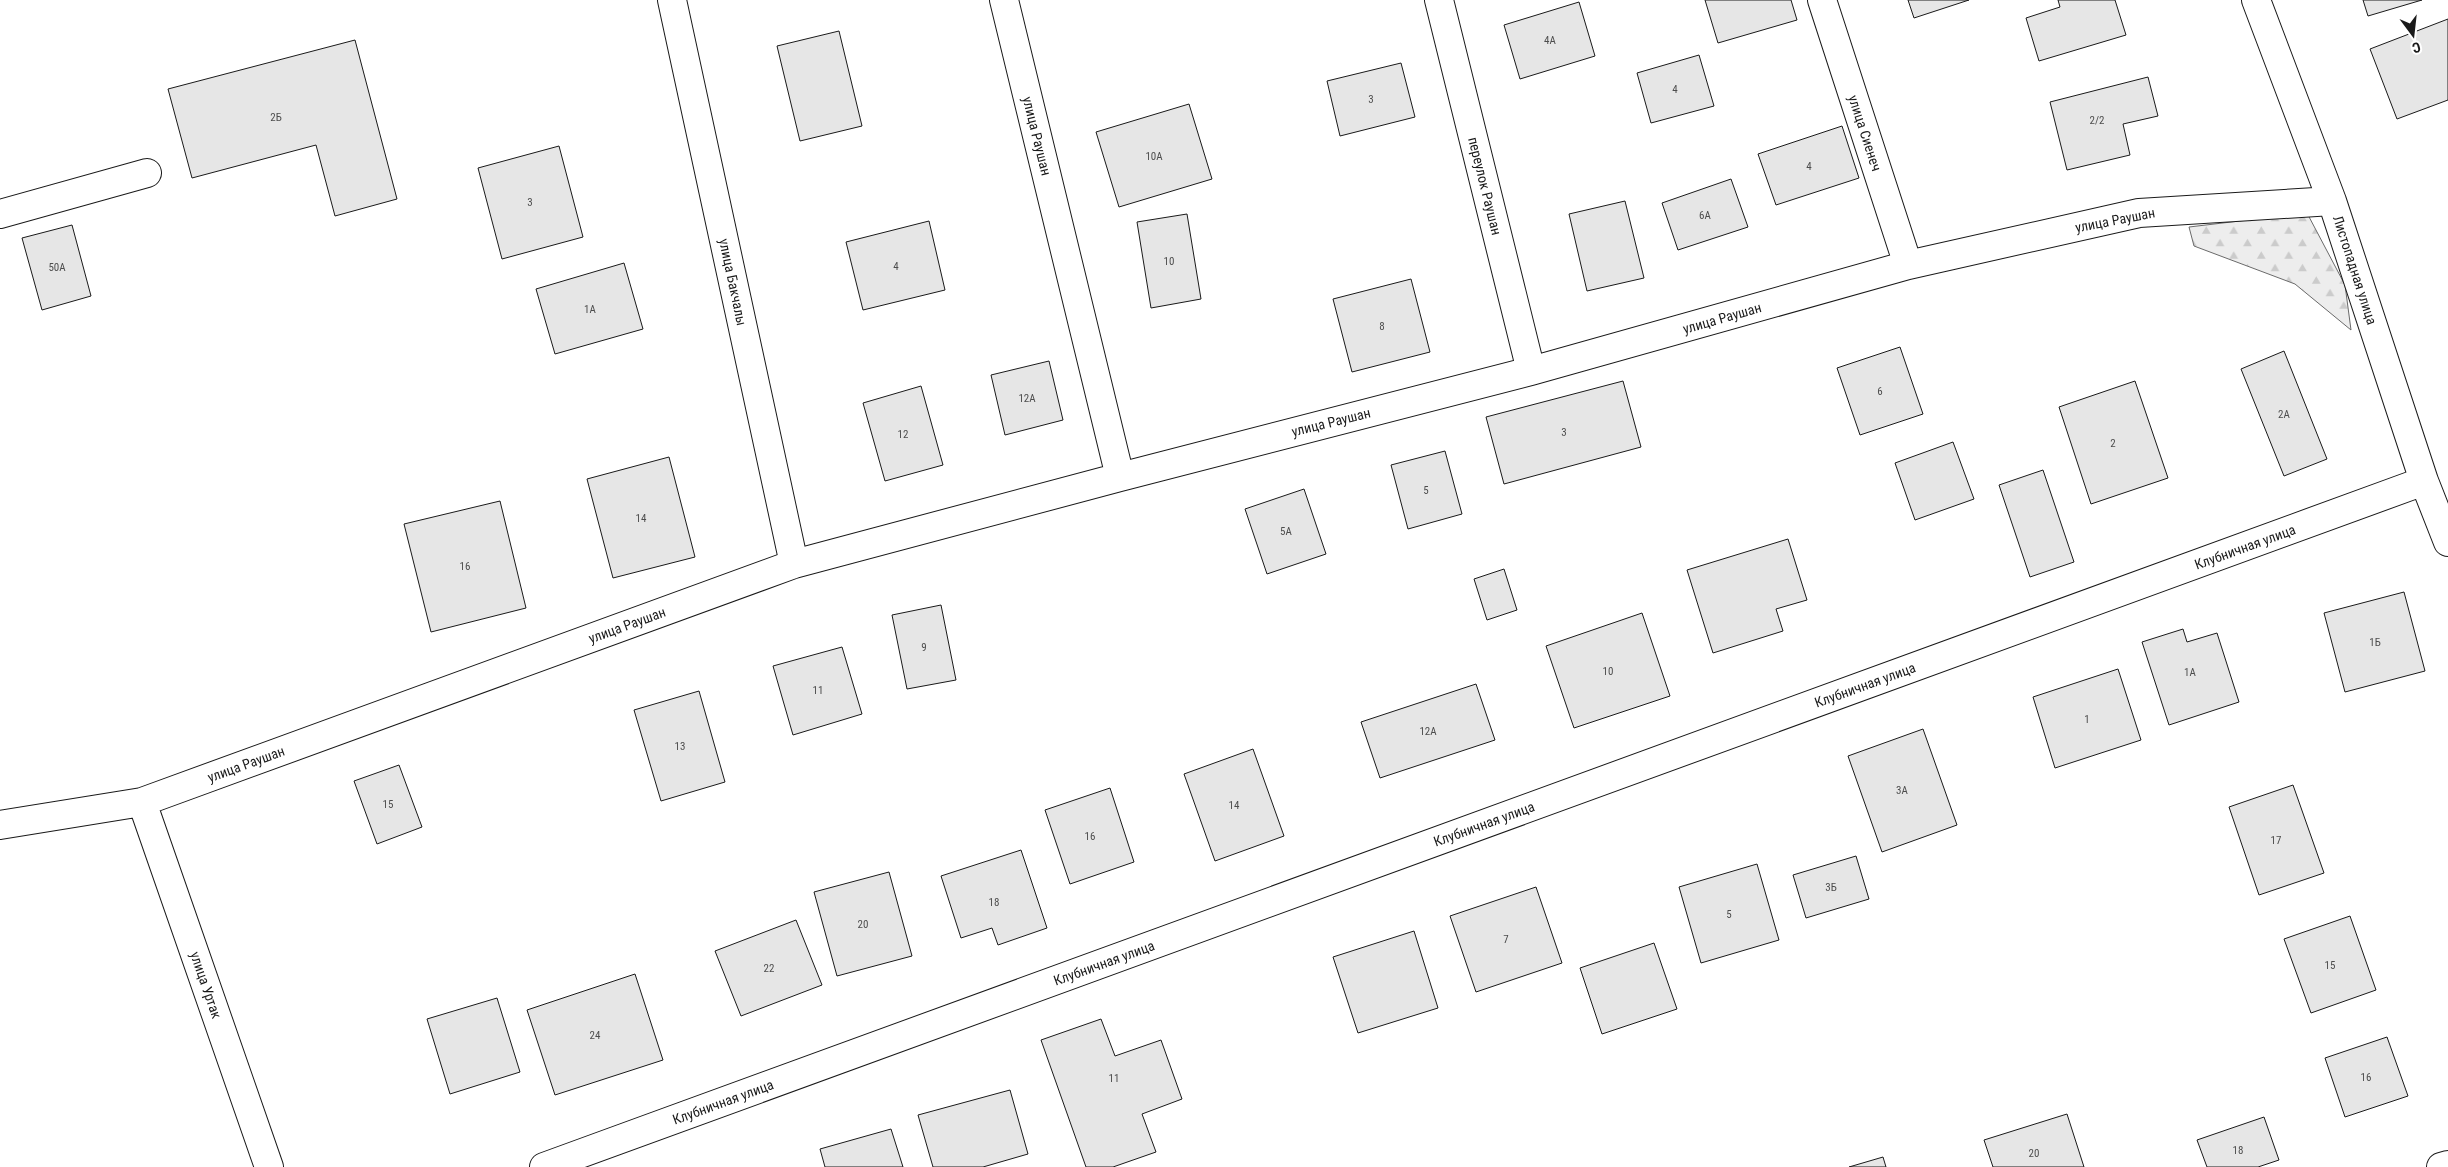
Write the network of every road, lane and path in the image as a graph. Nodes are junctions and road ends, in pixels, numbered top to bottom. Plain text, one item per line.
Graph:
1 (672, 0) edge
2 (1004, 0) edge
3 (1439, 0) edge
4 (1822, 0) edge
5 (2256, 0) edge
6 (147, 173) dead end
7 (2332, 201) junction
8 (0, 214) edge
9 (1908, 265) junction
10 (1531, 371) junction
11 (1120, 477) junction
12 (2424, 481) junction
13 (2448, 542) edge
14 (794, 564) junction
15 (142, 802) junction
16 (0, 826) edge
17 (2448, 1165) edge
18 (269, 1167) edge
19 (544, 1167) edge
20 (2442, 1167) edge

1 - 14 street, улица Бакчалы
2 - 11 street, улица Раушан
3 - 10 street, переулок Раушан
4 - 9 street, улица Сиенеч
5 - 7 street, Листопадная улица
6 - 8 street
7 - 9 street, улица Раушан
7 - 12 street, Листопадная улица
9 - 10 street, улица Раушан
10 - 11 street, улица Раушан
11 - 14 street, улица Раушан
12 - 13 street, Листопадная улица
12 - 19 street, Клубничная улица
14 - 15 street, улица Раушан
15 - 16 street, улица Раушан
15 - 18 street, улица Уртак
17 - 20 street

